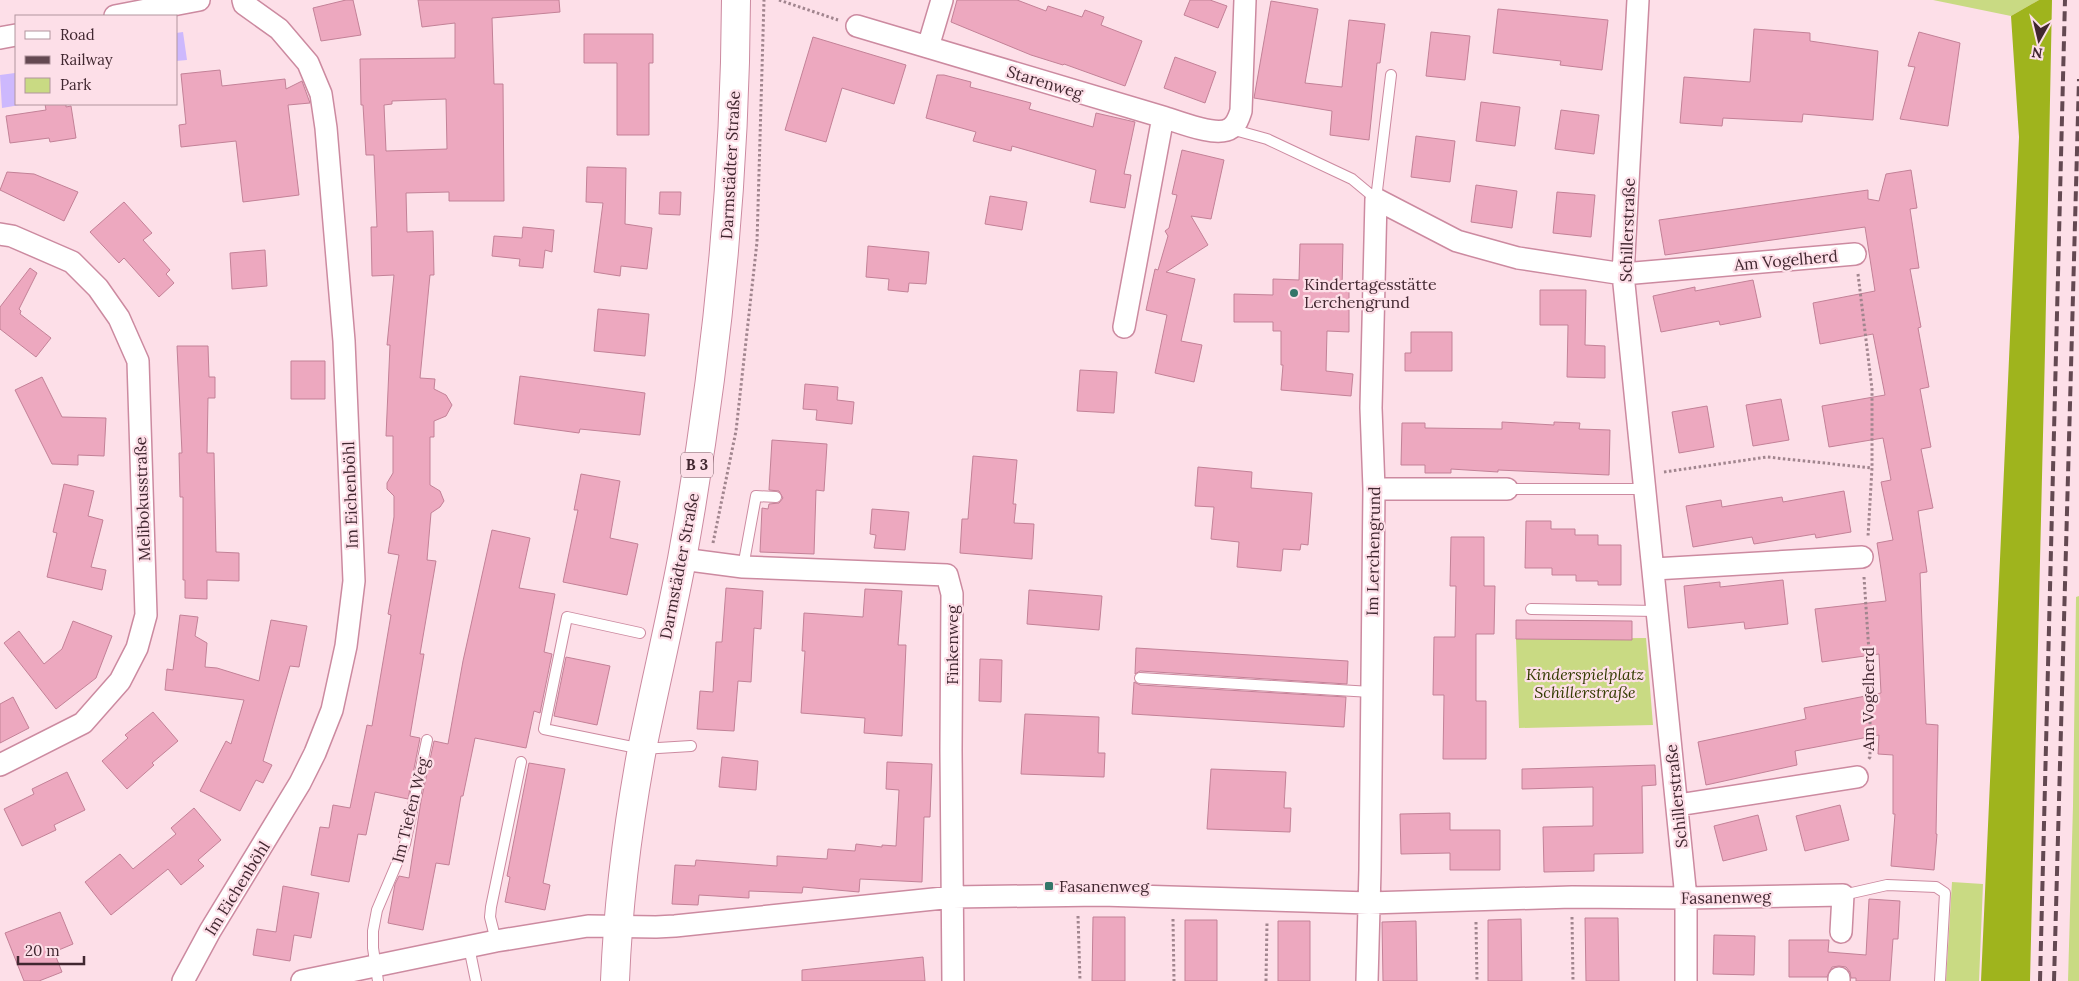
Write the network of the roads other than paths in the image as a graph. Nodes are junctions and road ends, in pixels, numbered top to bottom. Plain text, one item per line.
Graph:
1 (199, 0) edge
2 (243, 0) edge
3 (736, 0) edge
4 (942, 0) edge
5 (1245, 0) edge
6 (1638, 0) edge
7 (120, 15) edge
8 (857, 26) road end
9 (15, 35) edge
10 (0, 38) edge
11 (928, 47) junction
12 (1391, 75) dead end
13 (1163, 117) junction
14 (1231, 129) junction
15 (1376, 199) junction
16 (0, 234) edge
17 (1855, 254) road end
18 (1623, 274) junction
19 (1124, 327) dead end
20 (1644, 482) junction
21 (1374, 489) junction
22 (1507, 489) joint
23 (776, 497) dead end
24 (1862, 557) road end
25 (682, 559) junction
26 (743, 567) junction
27 (1654, 569) junction
28 (1531, 610) dead end
29 (1657, 611) junction
30 (640, 633) dead end
31 (1140, 678) dead end
32 (1371, 692) junction
33 (427, 740) dead end
34 (691, 746) dead end
35 (642, 749) junction
36 (521, 762) dead end
37 (0, 765) edge
38 (1857, 777) road end
39 (1678, 805) junction
40 (1843, 895) junction
41 (953, 897) junction
42 (1686, 898) junction
43 (1369, 903) junction
44 (618, 926) junction
45 (1841, 932) dead end
46 (496, 941) junction
47 (469, 947) junction
48 (377, 973) edge
49 (183, 981) edge
50 (302, 981) edge
51 (476, 981) edge
52 (615, 981) edge
53 (953, 981) edge
54 (1367, 981) edge
55 (1686, 981) edge
56 (1940, 981) edge

1 - 7 street
2 - 49 street, Im Eichenböhl
3 - 25 main road, Darmstädter Straße / B 3
4 - 11 street
5 - 14 street
6 - 18 street, Schillerstraße
8 - 11 street, Starenweg
9 - 10 street
11 - 13 street, Starenweg
12 - 15 lane
13 - 14 street, Starenweg
13 - 19 street
14 - 15 lane
15 - 18 street
15 - 21 street, Im Lerchengrund
16 - 37 street, Melibokusstraße
17 - 18 street, Am Vogelherd
18 - 20 street, Schillerstraße
20 - 22 lane
20 - 27 street, Schillerstraße
21 - 22 street
21 - 32 street, Im Lerchengrund
23 - 26 lane
24 - 27 street
25 - 26 street, Finkenweg
25 - 35 main road, Darmstädter Straße / B 3
26 - 41 street, Finkenweg
27 - 29 street, Schillerstraße
28 - 29 lane
29 - 39 street, Schillerstraße
30 - 35 lane
31 - 32 lane
32 - 43 street, Im Lerchengrund
33 - 48 lane, Im Tiefen Weg
34 - 35 lane
35 - 44 main road, Darmstädter Straße / B 3
36 - 46 lane
38 - 39 street
39 - 42 street, Schillerstraße
40 - 42 street, Fasanenweg
40 - 45 street
40 - 56 lane
41 - 43 street, Fasanenweg
41 - 44 street, Fasanenweg
41 - 53 street, Finkenweg
42 - 43 street, Fasanenweg
42 - 55 street, Schillerstraße
43 - 54 street, Im Lerchengrund
44 - 46 street
44 - 52 main road, Darmstädter Straße / B 3
46 - 47 street
47 - 48 street
47 - 51 lane
48 - 50 street

